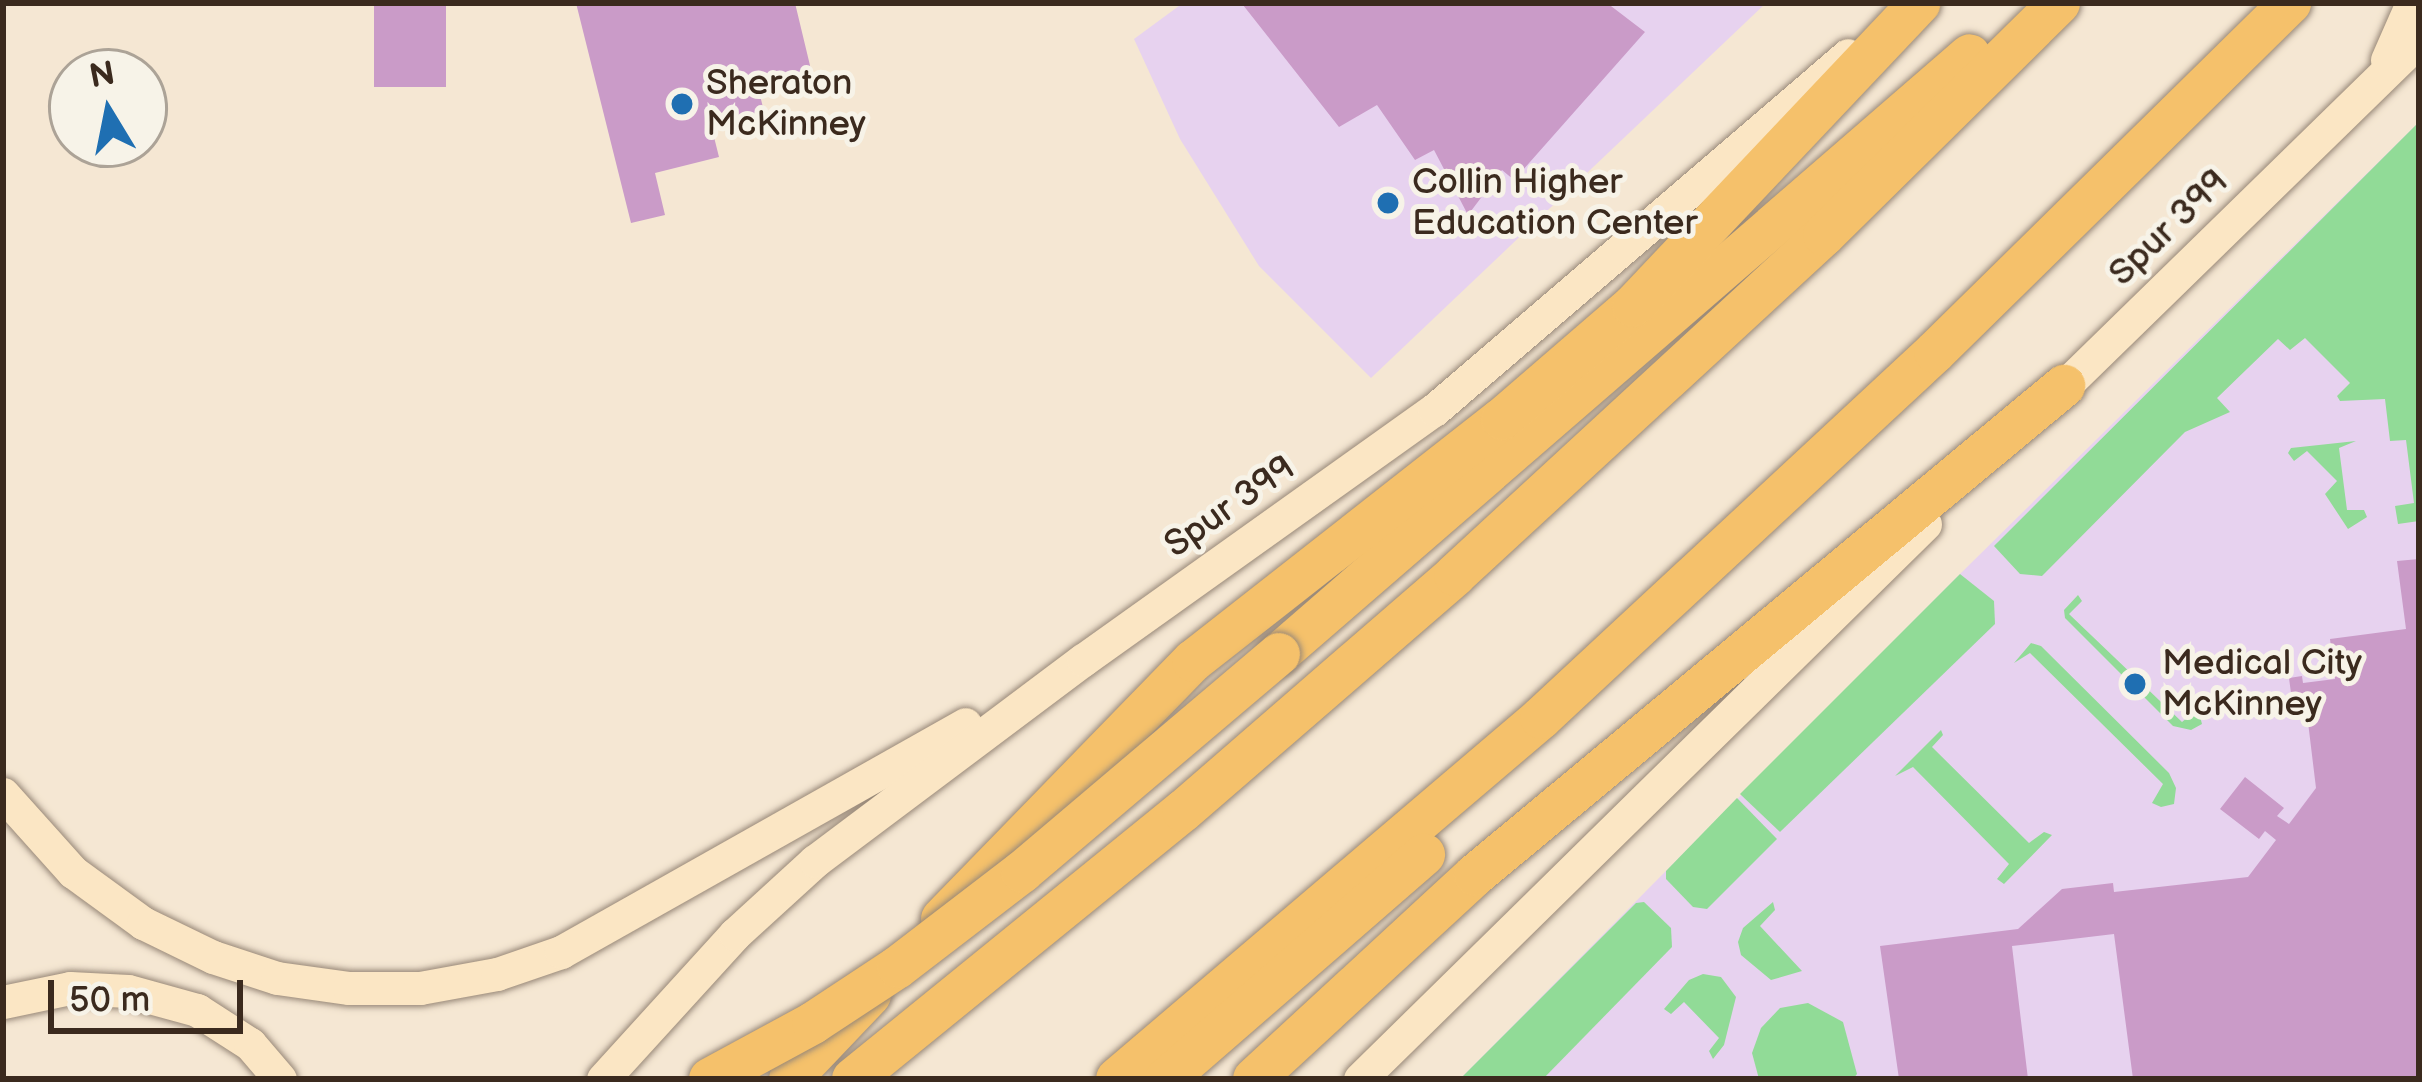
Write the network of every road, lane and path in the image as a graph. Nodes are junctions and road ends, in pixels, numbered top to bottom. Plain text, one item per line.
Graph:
1 (1908, 3) edge
2 (1920, 3) edge
3 (2030, 3) edge
4 (2060, 3) edge
5 (2290, 3) edge
6 (2412, 3) edge
7 (2419, 40) edge
8 (2379, 78) junction
9 (2064, 386) junction
10 (1083, 660) junction
11 (1541, 718) junction
12 (3, 794) edge
13 (3, 1002) edge
14 (280, 1079) edge
15 (603, 1079) edge
16 (710, 1079) edge
17 (790, 1079) edge
18 (853, 1079) edge
19 (1117, 1079) edge
20 (1166, 1079) edge
21 (1254, 1079) edge
22 (1360, 1079) edge

1 - 10 main road, Spur 399
2 - 17 highway
3 - 16 highway, bridge
4 - 18 highway
5 - 11 highway
6 - 8 main road
7 - 8 main road, Spur 399
8 - 9 main road, Spur 399
9 - 21 highway
9 - 22 main road, Spur 399
10 - 12 main road
10 - 15 main road, Spur 399
11 - 19 highway
11 - 20 highway
13 - 14 main road

